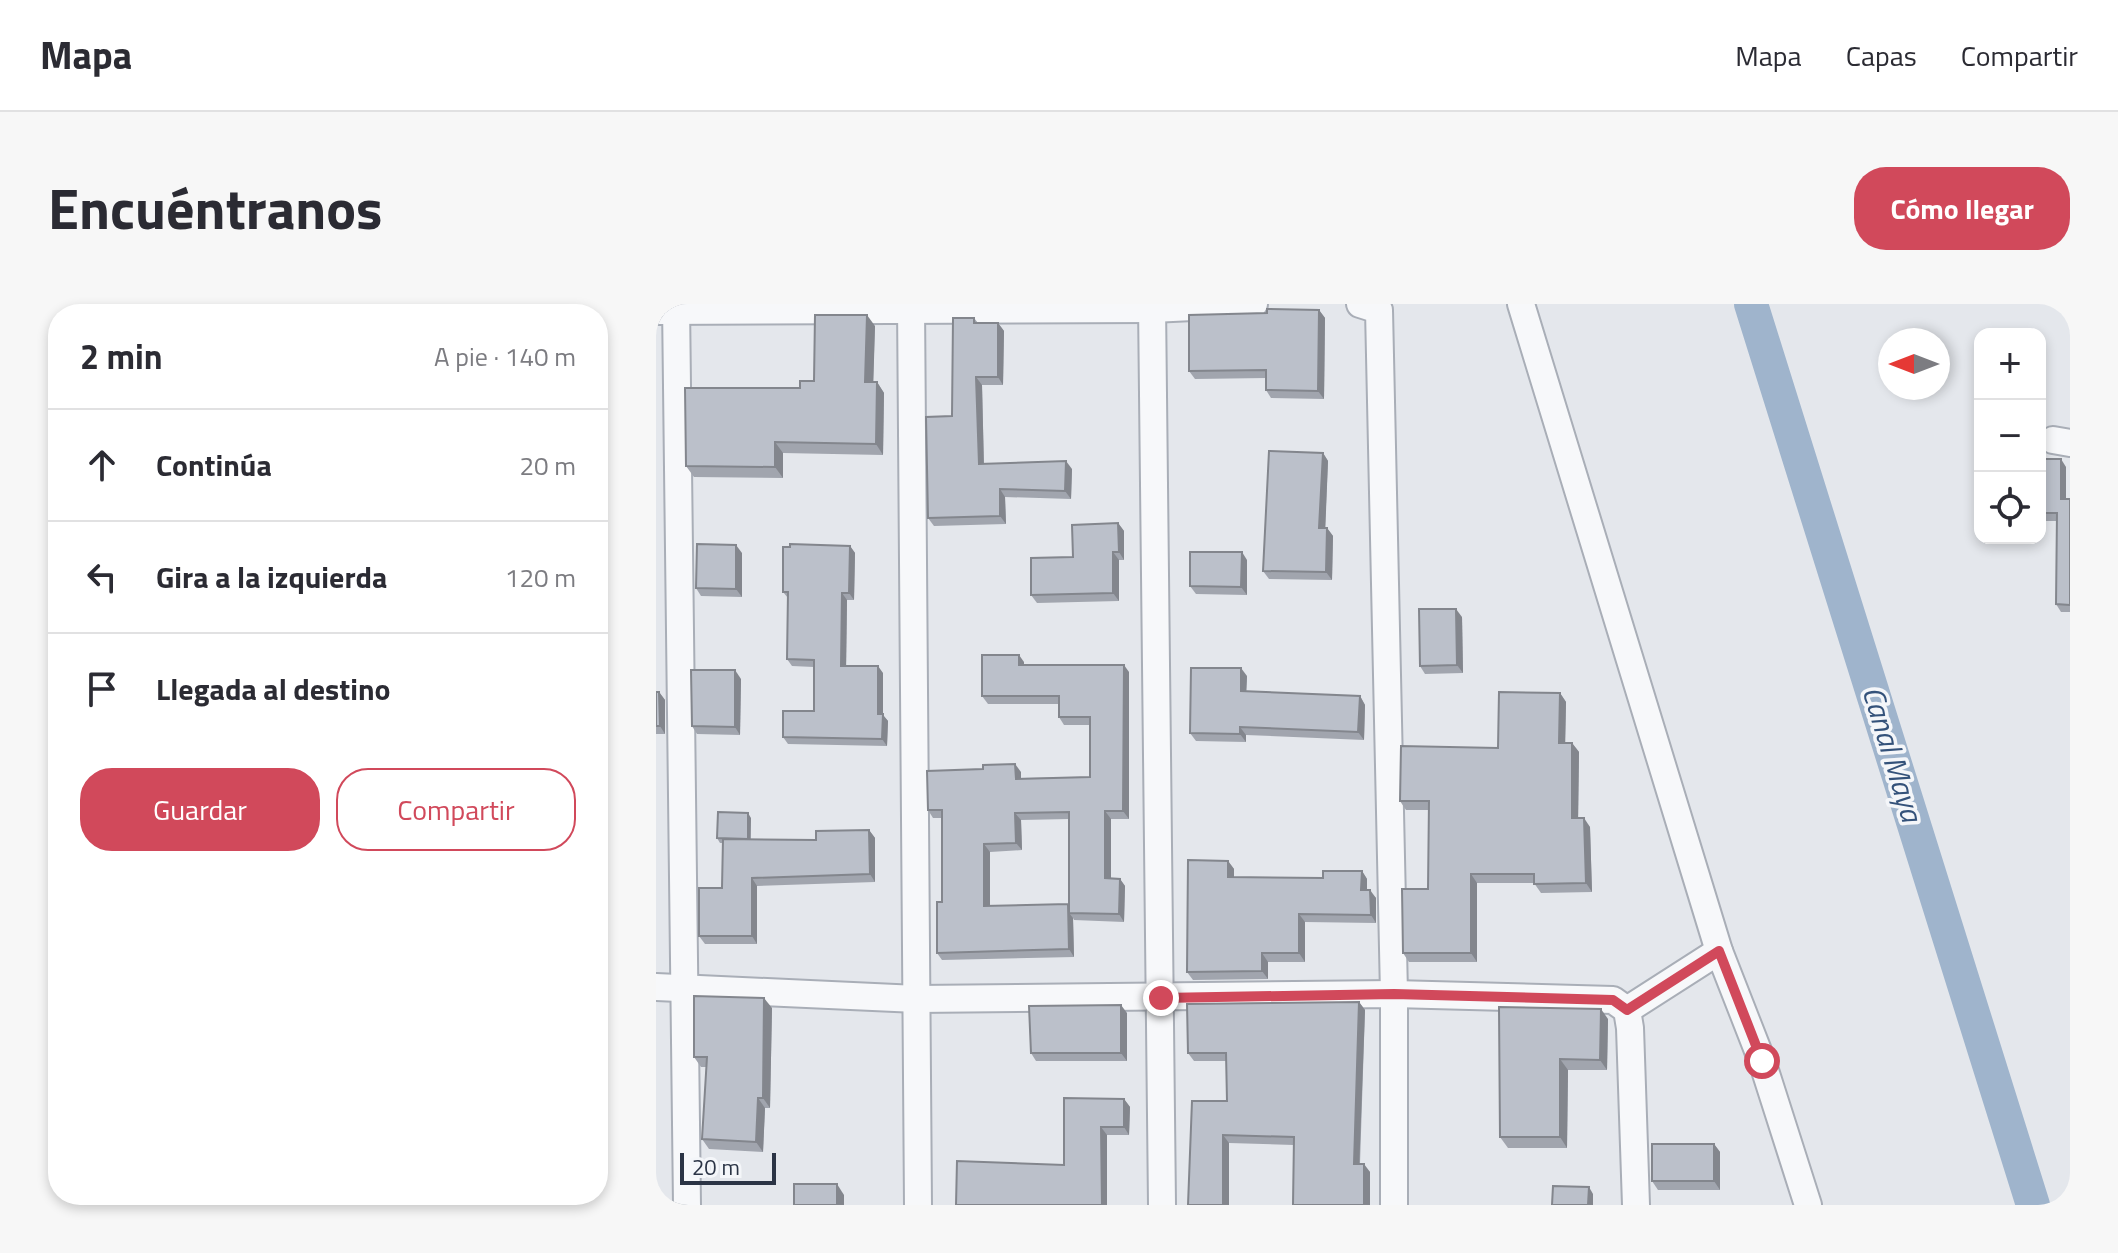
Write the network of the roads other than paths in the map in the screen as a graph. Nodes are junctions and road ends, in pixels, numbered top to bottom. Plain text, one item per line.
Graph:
1 (1254, 304) edge
2 (1360, 304) edge
3 (1521, 304) edge
4 (1152, 306) edge
5 (911, 308) edge
6 (669, 309) edge
7 (1719, 951) junction
8 (656, 987) edge
9 (686, 987) junction
10 (1394, 994) junction
11 (1161, 998) junction
12 (917, 999) junction
13 (1627, 1010) junction
14 (687, 1205) edge
15 (918, 1205) edge
16 (1162, 1205) edge
17 (1394, 1205) edge
18 (1636, 1205) edge
19 (1808, 1205) edge

1 - 4 street
2 - 10 street
3 - 7 street
4 - 5 street
4 - 11 street
5 - 6 street
5 - 12 street
6 - 9 street
7 - 13 street
7 - 19 street
8 - 9 street
9 - 12 street
9 - 14 street
10 - 11 street
10 - 13 street
10 - 17 street
11 - 12 street
11 - 16 street
12 - 15 street
13 - 18 street

